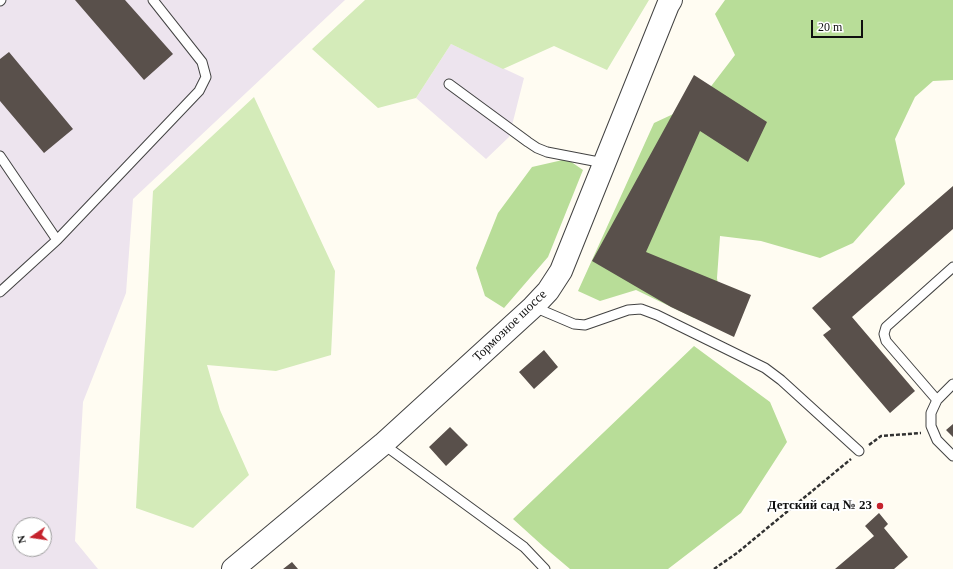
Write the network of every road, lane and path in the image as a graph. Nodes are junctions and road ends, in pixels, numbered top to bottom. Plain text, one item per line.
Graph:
1 (153, 0) edge
2 (671, 0) edge
3 (448, 84) dead end
4 (0, 156) edge
5 (604, 163) junction
6 (57, 240) junction
7 (953, 267) edge
8 (0, 292) edge
9 (533, 307) junction
10 (953, 384) edge
11 (937, 400) junction
12 (923, 433) dead end
13 (383, 444) junction
14 (860, 451) junction
15 (953, 456) edge
16 (233, 569) edge
17 (545, 569) edge
18 (714, 569) edge

1 - 6 lane
2 - 5 street, Тормозное шоссе
3 - 5 lane
4 - 6 lane
5 - 9 street, Тормозное шоссе
6 - 8 lane
7 - 11 lane
9 - 13 street, Тормозное шоссе
9 - 14 lane
10 - 11 lane
11 - 15 lane
12 - 14 path
13 - 16 street, Тормозное шоссе
13 - 17 lane
14 - 18 path

